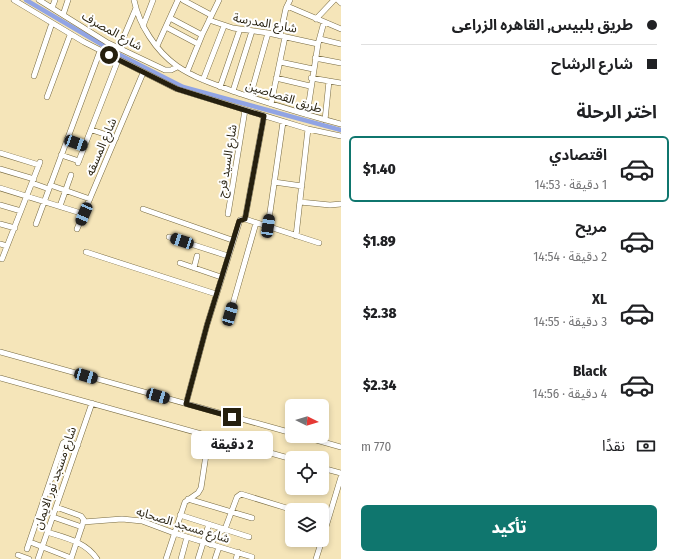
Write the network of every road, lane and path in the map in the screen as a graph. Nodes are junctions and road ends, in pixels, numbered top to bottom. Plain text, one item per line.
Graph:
1 (14, 0) edge
2 (39, 0) edge
3 (55, 0) edge
4 (68, 0) edge
5 (134, 0) edge
6 (153, 0) edge
7 (178, 0) edge
8 (183, 0) edge
9 (219, 0) edge
10 (290, 0) edge
11 (334, 0) edge
12 (338, 0) edge
13 (341, 3) edge
14 (287, 6) junction
15 (52, 8) junction
16 (136, 8) junction
17 (63, 15) junction
18 (210, 17) junction
19 (170, 18) junction
20 (316, 19) junction
21 (324, 22) junction
22 (52, 23) junction
23 (143, 26) junction
24 (224, 26) junction
25 (166, 27) junction
26 (240, 29) junction
27 (341, 29) edge
28 (252, 31) junction
29 (268, 33) junction
30 (70, 35) junction
31 (202, 35) junction
32 (282, 36) junction
33 (319, 41) junction
34 (198, 44) junction
35 (341, 44) edge
36 (157, 46) junction
37 (119, 48) junction
38 (100, 51) junction
39 (315, 58) junction
40 (118, 60) junction
41 (280, 62) junction
42 (341, 63) edge
43 (177, 66) junction
44 (313, 69) junction
45 (187, 72) junction
46 (143, 73) junction
47 (34, 76) dead end
48 (276, 78) junction
49 (312, 78) junction
50 (203, 80) junction
51 (330, 81) junction
52 (341, 83) edge
53 (310, 86) junction
54 (220, 87) junction
55 (232, 91) junction
56 (47, 97) dead end
57 (250, 97) junction
58 (271, 104) junction
59 (245, 110) junction
60 (264, 116) junction
61 (307, 116) junction
62 (325, 120) junction
63 (283, 122) junction
64 (341, 124) edge
65 (308, 129) junction
66 (92, 130) junction
67 (341, 136) edge
68 (116, 138) junction
69 (67, 139) junction
70 (85, 146) junction
71 (0, 153) edge
72 (61, 155) junction
73 (0, 170) edge
74 (71, 175) dead end
75 (33, 181) junction
76 (274, 182) junction
77 (302, 186) junction
78 (49, 187) junction
79 (0, 188) edge
80 (66, 190) junction
81 (27, 196) junction
82 (90, 199) junction
83 (44, 201) junction
84 (300, 202) junction
85 (341, 204) edge
86 (0, 205) edge
87 (60, 206) junction
88 (143, 209) dead end
89 (21, 211) junction
90 (84, 214) junction
91 (228, 214) dead end
92 (245, 219) junction
93 (256, 223) junction
94 (0, 224) edge
95 (36, 224) dead end
96 (268, 226) junction
97 (14, 228) junction
98 (77, 229) dead end
99 (296, 236) junction
100 (169, 237) dead end
101 (232, 240) junction
102 (320, 243) dead end
103 (0, 244) edge
104 (7, 246) junction
105 (86, 252) dead end
106 (197, 256) dead end
107 (228, 256) junction
108 (2, 259) dead end
109 (180, 263) dead end
110 (194, 268) junction
111 (221, 277) junction
112 (216, 294) junction
113 (230, 314) dead end
114 (0, 352) edge
115 (0, 378) edge
116 (92, 404) junction
117 (186, 404) junction
118 (285, 431) edge
119 (209, 435) junction
120 (327, 443) edge
121 (78, 445) junction
122 (341, 447) edge
123 (285, 457) edge
124 (329, 470) edge
125 (341, 473) edge
126 (341, 477) edge
127 (340, 487) edge
128 (188, 498) junction
129 (56, 507) junction
130 (285, 508) edge
131 (329, 511) edge
132 (232, 512) junction
133 (180, 515) junction
134 (53, 517) junction
135 (252, 518) dead end
136 (83, 524) junction
137 (208, 524) junction
138 (225, 529) junction
139 (48, 532) junction
140 (174, 534) junction
141 (249, 537) dead end
142 (187, 538) junction
143 (30, 542) junction
144 (76, 542) junction
145 (203, 542) junction
146 (211, 545) junction
147 (42, 547) junction
148 (218, 547) junction
149 (320, 547) edge
150 (28, 549) dead end
151 (238, 552) junction
152 (18, 555) dead end
153 (252, 557) dead end
154 (71, 558) edge
155 (29, 559) edge
156 (38, 559) edge
157 (97, 559) edge
158 (166, 559) edge
159 (181, 559) edge
160 (198, 559) edge
161 (215, 559) edge
162 (236, 559) edge
163 (317, 559) edge

1 - 22 street
2 - 15 street, شارع المصرف
3 - 15 street
4 - 17 street
5 - 16 street, طريق القصاصين
6 - 23 street
7 - 19 street
8 - 18 street, شارع المدرسة
9 - 18 street
10 - 14 street
11 - 20 street
12 - 13 street
14 - 20 street
14 - 32 street
15 - 17 street, شارع المصرف
16 - 23 street, طريق القصاصين
16 - 37 street
17 - 37 street, شارع المصرف
18 - 24 street, شارع المدرسة
18 - 31 street
19 - 25 street
19 - 31 street
20 - 21 street
21 - 27 street
21 - 33 street
22 - 30 street
22 - 47 street
23 - 36 street, طريق القصاصين
24 - 26 street, شارع المدرسة
24 - 50 street
25 - 34 street
25 - 36 street
26 - 28 street, شارع المدرسة
26 - 54 street
28 - 29 street, شارع المدرسة
28 - 55 street
29 - 32 street, شارع المدرسة
29 - 57 street
30 - 38 street
30 - 56 street
31 - 34 street
32 - 33 street, شارع المدرسة
32 - 41 street
33 - 35 street, شارع المدرسة
33 - 39 street
34 - 45 street
36 - 43 street, طريق القصاصين
37 - 43 street, شارع المصرف
38 - 40 street
38 - 69 street
39 - 42 street
39 - 44 street
40 - 46 street
40 - 66 street
41 - 44 street
41 - 48 street
43 - 45 street, طريق القصاصين
44 - 49 street
45 - 50 street, طريق القصاصين
46 - 59 street
46 - 68 street, شارع المسقه
48 - 53 street
48 - 58 street
49 - 51 street
49 - 53 street
50 - 54 street, طريق القصاصين
51 - 52 street
51 - 62 street
53 - 61 street
54 - 55 street, طريق القصاصين
55 - 57 street, طريق القصاصين
57 - 58 street, طريق القصاصين
58 - 61 street, طريق القصاصين
59 - 60 street
59 - 91 street, شارع السيد فرج
60 - 63 street
60 - 92 street
61 - 62 street, طريق القصاصين
62 - 64 street, طريق القصاصين
63 - 65 street
63 - 76 street
65 - 67 street
65 - 77 street
66 - 68 street
66 - 70 street
68 - 82 street, شارع المسقه
69 - 70 street
69 - 72 street
70 - 72 street
71 - 75 street
72 - 78 street
73 - 75 street
74 - 80 street
75 - 78 street
75 - 81 street
76 - 77 street
76 - 96 street
77 - 84 street
78 - 80 street
78 - 83 street
79 - 81 street
80 - 82 street
80 - 87 street
81 - 83 street
81 - 89 street
82 - 90 street, شارع المسقه
83 - 87 street
83 - 95 street
84 - 85 street
84 - 99 street
86 - 89 street
87 - 90 street
88 - 101 street
89 - 97 street
90 - 98 street, شارع المسقه
92 - 93 street
92 - 101 street
93 - 96 street
93 - 113 street
94 - 97 street
96 - 99 street
97 - 104 street
99 - 102 street
100 - 107 street
101 - 107 street
103 - 104 street
104 - 108 street
105 - 112 street
106 - 110 street
107 - 111 street
109 - 110 street
110 - 111 street
111 - 112 street
112 - 117 street
114 - 117 street
115 - 116 street
116 - 119 street
116 - 121 street, شارع مسجد نور الايمان
117 - 118 street
119 - 123 street
119 - 128 street
120 - 122 street
121 - 129 street, شارع مسجد نور الايمان
121 - 143 street
124 - 125 street
126 - 127 street
127 - 131 street
128 - 132 street
128 - 133 street
129 - 134 street, شارع مسجد نور الايمان
129 - 136 street
130 - 132 street
132 - 135 street
132 - 138 street
133 - 137 street
133 - 140 street
134 - 136 street
134 - 139 street, شارع مسجد نور الايمان
136 - 140 street, شارع مسجد الصحابه
136 - 144 street
137 - 138 street
137 - 145 street
138 - 141 street
138 - 146 street
139 - 144 street
139 - 147 street, شارع مسجد نور الايمان
140 - 142 street, شارع مسجد الصحابه
140 - 158 street
142 - 145 street, شارع مسجد الصحابه
142 - 159 street
143 - 147 street
143 - 150 street
144 - 154 street
144 - 157 street
145 - 146 street, شارع مسجد الصحابه
145 - 160 street
146 - 148 street, شارع مسجد الصحابه
147 - 154 street
147 - 156 street, شارع مسجد نور الايمان
148 - 151 street, شارع مسجد الصحابه
148 - 161 street
149 - 163 street
151 - 153 street, شارع مسجد الصحابه
151 - 162 street
152 - 155 street

